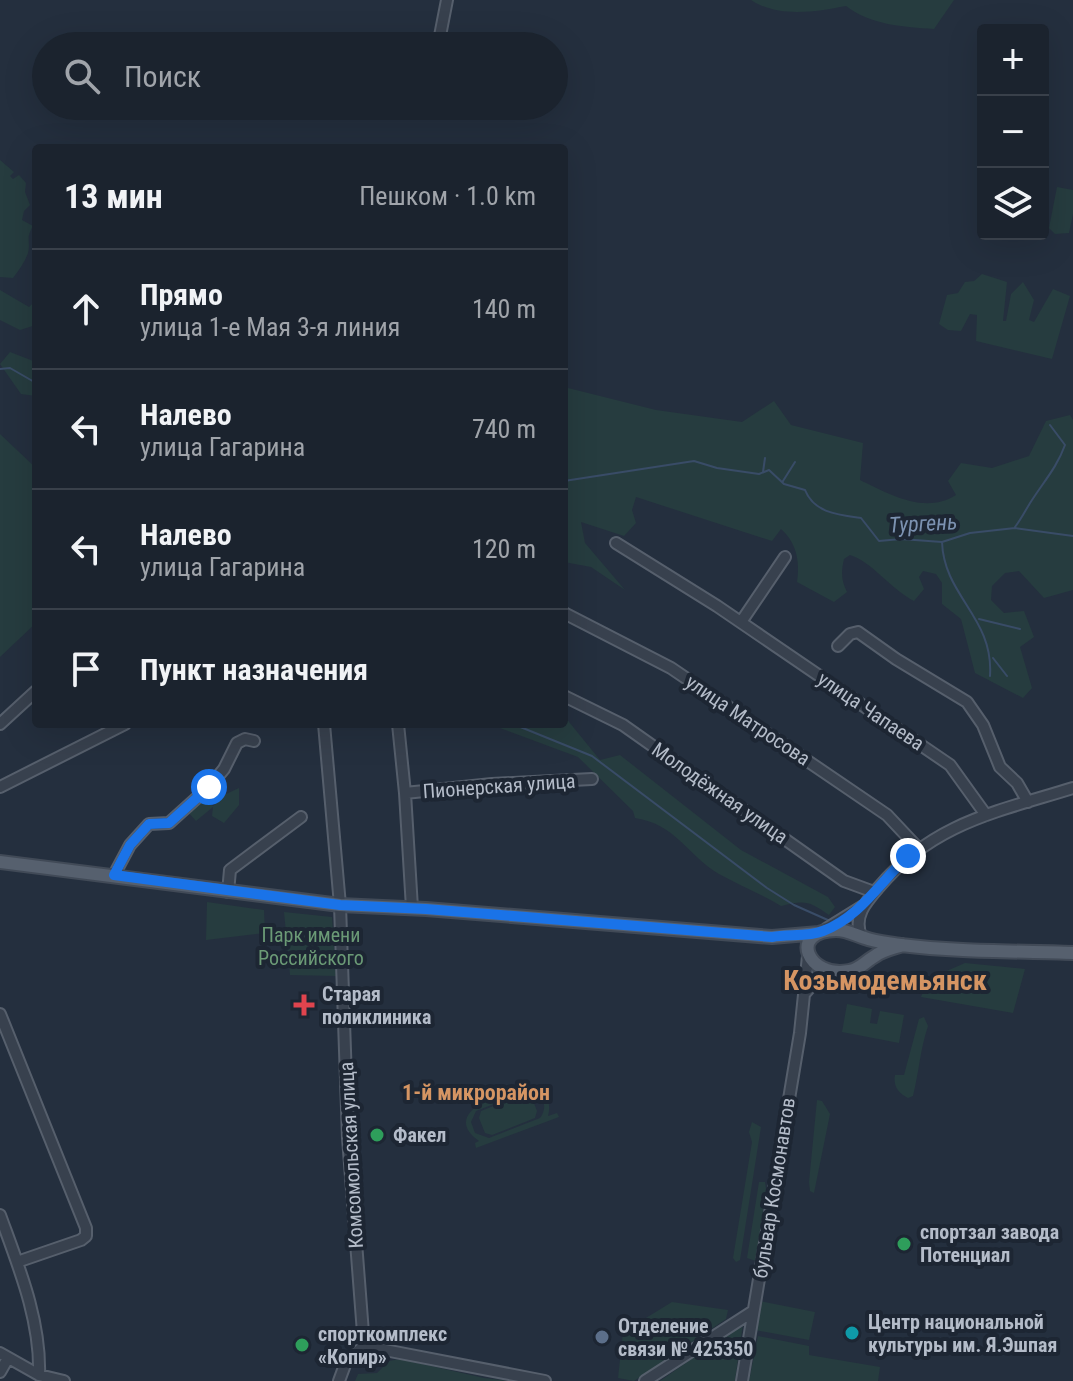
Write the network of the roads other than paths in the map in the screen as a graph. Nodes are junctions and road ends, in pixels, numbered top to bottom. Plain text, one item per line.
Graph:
1 (447, 0) edge
2 (441, 32) edge
3 (616, 543) dead end
4 (785, 557) dead end
5 (568, 615) edge
6 (741, 622) junction
7 (838, 646) dead end
8 (32, 695) edge
9 (568, 698) edge
10 (0, 724) edge
11 (117, 728) edge
12 (324, 728) edge
13 (398, 728) edge
14 (254, 741) dead end
15 (592, 779) dead end
16 (0, 787) edge
17 (1073, 788) edge
18 (405, 793) junction
19 (1028, 802) junction
20 (986, 815) junction
21 (301, 817) dead end
22 (918, 848) junction
23 (0, 862) edge
24 (114, 875) junction
25 (228, 892) junction
26 (874, 892) junction
27 (865, 904) junction
28 (340, 905) junction
29 (412, 908) junction
30 (821, 932) junction
31 (772, 937) junction
32 (862, 937) junction
33 (903, 945) junction
34 (807, 953) junction
35 (1073, 953) edge
36 (863, 964) junction
37 (832, 971) junction
38 (805, 994) junction
39 (0, 1014) edge
40 (0, 1215) edge
41 (17, 1262) junction
42 (752, 1312) junction
43 (364, 1346) junction
44 (4, 1355) edge
45 (0, 1372) edge
46 (39, 1375) junction
47 (64, 1381) edge
48 (339, 1381) edge
49 (545, 1381) edge
50 (645, 1381) edge
51 (742, 1381) edge

1 - 2 street
3 - 6 street, улица Чапаева
4 - 6 street
5 - 22 street, улица Матросова
6 - 20 street, улица Чапаева
7 - 19 street
8 - 10 street
9 - 26 street, Молодёжная улица
11 - 16 street
12 - 28 street, Комсомольская улица
13 - 18 street, Пионерская улица
14 - 24 street
15 - 18 street, Пионерская улица
17 - 19 street
18 - 29 street, Пионерская улица
19 - 20 street
20 - 22 street
21 - 25 street
22 - 26 street
23 - 24 main road
24 - 25 main road
25 - 28 main road
26 - 27 street
27 - 30 street
27 - 32 street
28 - 29 main road
28 - 43 street, Комсомольская улица
29 - 31 main road
30 - 31 main road
30 - 32 main road
30 - 34 main road
31 - 34 main road
32 - 33 main road
32 - 36 main road
33 - 35 main road
33 - 36 main road
34 - 37 main road
34 - 38 street, бульвар Космонавтов
36 - 37 main road
37 - 38 street
38 - 42 street, бульвар Космонавтов
39 - 41 street
40 - 41 street
41 - 46 street
42 - 50 street
42 - 51 street, бульвар Космонавтов
43 - 48 street
43 - 49 street
44 - 45 street
44 - 46 street
46 - 47 street

